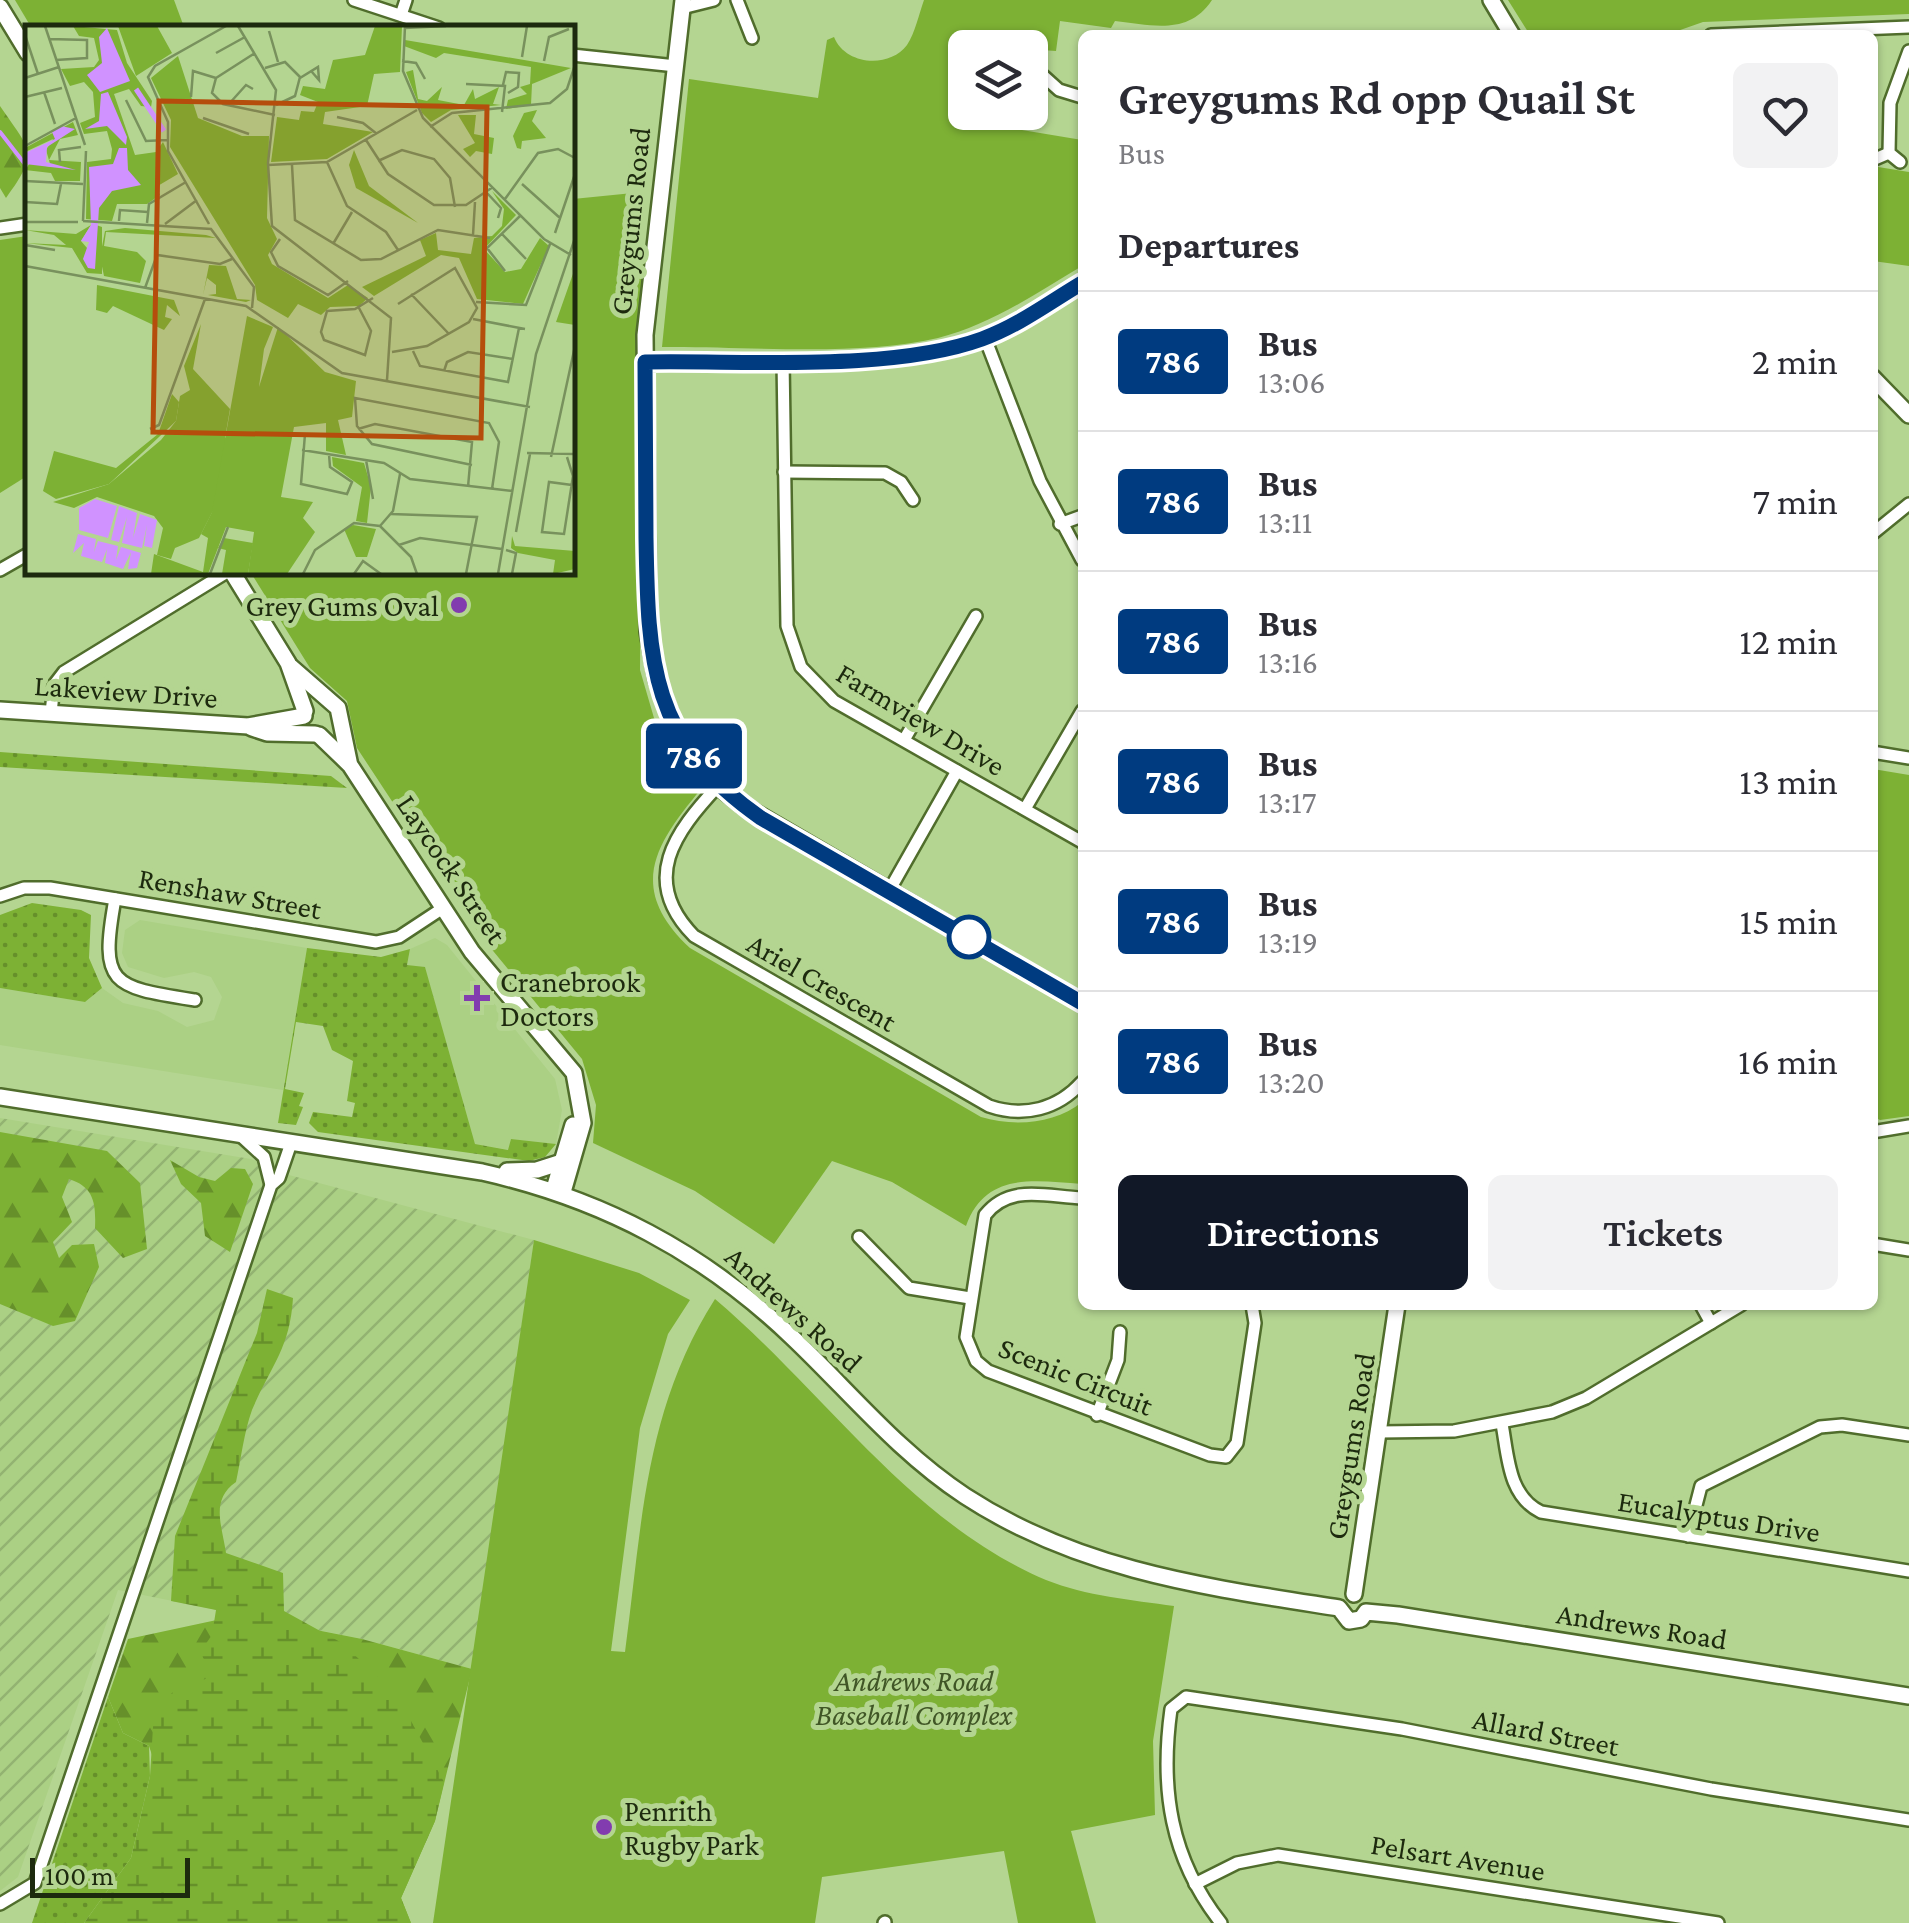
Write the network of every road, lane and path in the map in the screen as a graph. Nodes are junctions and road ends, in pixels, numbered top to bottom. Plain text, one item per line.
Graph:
1 (354, 0) edge
2 (406, 0) edge
3 (714, 0) edge
4 (737, 0) edge
5 (1492, 0) edge
6 (683, 4) edge
7 (0, 7) edge
8 (402, 16) junction
9 (429, 25) edge
10 (1909, 27) edge
11 (1503, 30) edge
12 (1835, 30) edge
13 (752, 38) dead end
14 (25, 49) edge
15 (1909, 51) edge
16 (575, 55) edge
17 (676, 66) junction
18 (1048, 80) edge
19 (1078, 96) edge
20 (1889, 153) junction
21 (1878, 158) edge
22 (1900, 162) dead end
23 (25, 224) edge
24 (0, 228) edge
25 (1078, 284) edge
26 (985, 338) junction
27 (783, 360) junction
28 (645, 362) junction
29 (1878, 382) edge
30 (1907, 409) edge
31 (784, 472) junction
32 (913, 500) dead end
33 (1909, 504) edge
34 (1078, 517) edge
35 (1060, 524) junction
36 (1878, 529) edge
37 (1078, 553) edge
38 (25, 556) edge
39 (0, 570) edge
40 (225, 575) edge
41 (232, 575) edge
42 (976, 616) dead end
43 (288, 663) junction
44 (331, 701) junction
45 (0, 710) edge
46 (51, 713) junction
47 (304, 714) junction
48 (340, 717) junction
49 (1078, 718) edge
50 (248, 726) junction
51 (317, 735) junction
52 (904, 740) junction
53 (1878, 753) edge
54 (1909, 758) edge
55 (350, 764) junction
56 (957, 771) junction
57 (718, 786) junction
58 (1025, 809) junction
59 (1078, 840) edge
60 (888, 891) junction
61 (0, 896) edge
62 (114, 899) junction
63 (443, 908) junction
64 (194, 1000) dead end
65 (1078, 1001) edge
66 (1078, 1086) edge
67 (0, 1098) edge
68 (1909, 1126) edge
69 (1878, 1131) edge
70 (240, 1135) junction
71 (291, 1143) junction
72 (569, 1159) junction
73 (482, 1172) junction
74 (271, 1185) junction
75 (558, 1191) junction
76 (1078, 1198) edge
77 (594, 1204) junction
78 (859, 1237) dead end
79 (1878, 1245) edge
80 (1909, 1250) edge
81 (970, 1298) junction
82 (1253, 1310) edge
83 (1397, 1310) edge
84 (1704, 1310) edge
85 (1733, 1310) edge
86 (1711, 1323) junction
87 (1120, 1332) dead end
88 (1096, 1415) junction
89 (1502, 1424) junction
90 (1380, 1432) junction
91 (1909, 1434) edge
92 (1688, 1536) junction
93 (1909, 1571) edge
94 (1354, 1594) junction
95 (1339, 1608) junction
96 (1366, 1612) junction
97 (1909, 1696) edge
98 (1909, 1820) edge
99 (1195, 1884) junction
100 (0, 1904) edge
101 (1222, 1923) edge
102 (1718, 1923) edge

1 - 8 street
2 - 8 street
3 - 6 street
4 - 13 street
5 - 11 street
6 - 17 street, Greygums Road
7 - 14 street
8 - 9 street
10 - 12 street
15 - 20 street
16 - 17 street
17 - 28 street, Greygums Road
18 - 19 street
20 - 21 street
20 - 22 street
23 - 24 street
25 - 26 street
26 - 27 street
26 - 35 street
27 - 28 street
27 - 31 street, Farmview Drive
28 - 57 street, Greygums Road
29 - 30 street
31 - 32 street
31 - 52 street, Farmview Drive
33 - 36 street
34 - 35 street
35 - 37 street
38 - 39 street
40 - 46 street
41 - 43 street
42 - 52 street
43 - 44 street
43 - 47 street
44 - 47 street
44 - 48 street
45 - 46 street, Lakeview Drive
46 - 50 street, Lakeview Drive
47 - 50 street, Lakeview Drive
47 - 51 street
48 - 51 street
48 - 55 street, Laycock Street
49 - 58 street
50 - 51 street, Lakeview Drive
51 - 55 street, Laycock Street
52 - 56 street, Farmview Drive
53 - 54 street
55 - 63 street, Laycock Street
56 - 58 street, Farmview Drive
56 - 60 street
57 - 60 street, Greygums Road
57 - 66 street, Ariel Crescent
58 - 59 street, Farmview Drive
60 - 65 street, Greygums Road
61 - 62 street, Renshaw Street
62 - 63 street, Renshaw Street
62 - 64 street
63 - 72 street, Laycock Street
67 - 70 street, Andrews Road
68 - 69 street
70 - 71 street, Andrews Road
70 - 74 street
71 - 73 street, Andrews Road
71 - 74 street
72 - 73 street
72 - 75 street, Laycock Street
72 - 77 street
73 - 75 street, Andrews Road
74 - 100 street
75 - 77 street, Andrews Road
76 - 81 street, Scenic Circuit
77 - 95 street, Andrews Road
78 - 81 street
79 - 80 street
81 - 88 street, Scenic Circuit
82 - 88 street, Scenic Circuit
83 - 90 street, Greygums Road
84 - 86 street
85 - 86 street
86 - 89 street
87 - 88 street
89 - 90 street
89 - 92 street, Eucalyptus Drive
90 - 94 street, Greygums Road
91 - 92 street
92 - 93 street, Eucalyptus Drive
94 - 95 street
94 - 96 street
95 - 96 street, Andrews Road
96 - 97 street, Andrews Road
98 - 99 street, Allard Street
99 - 101 street
99 - 102 street, Pelsart Avenue

